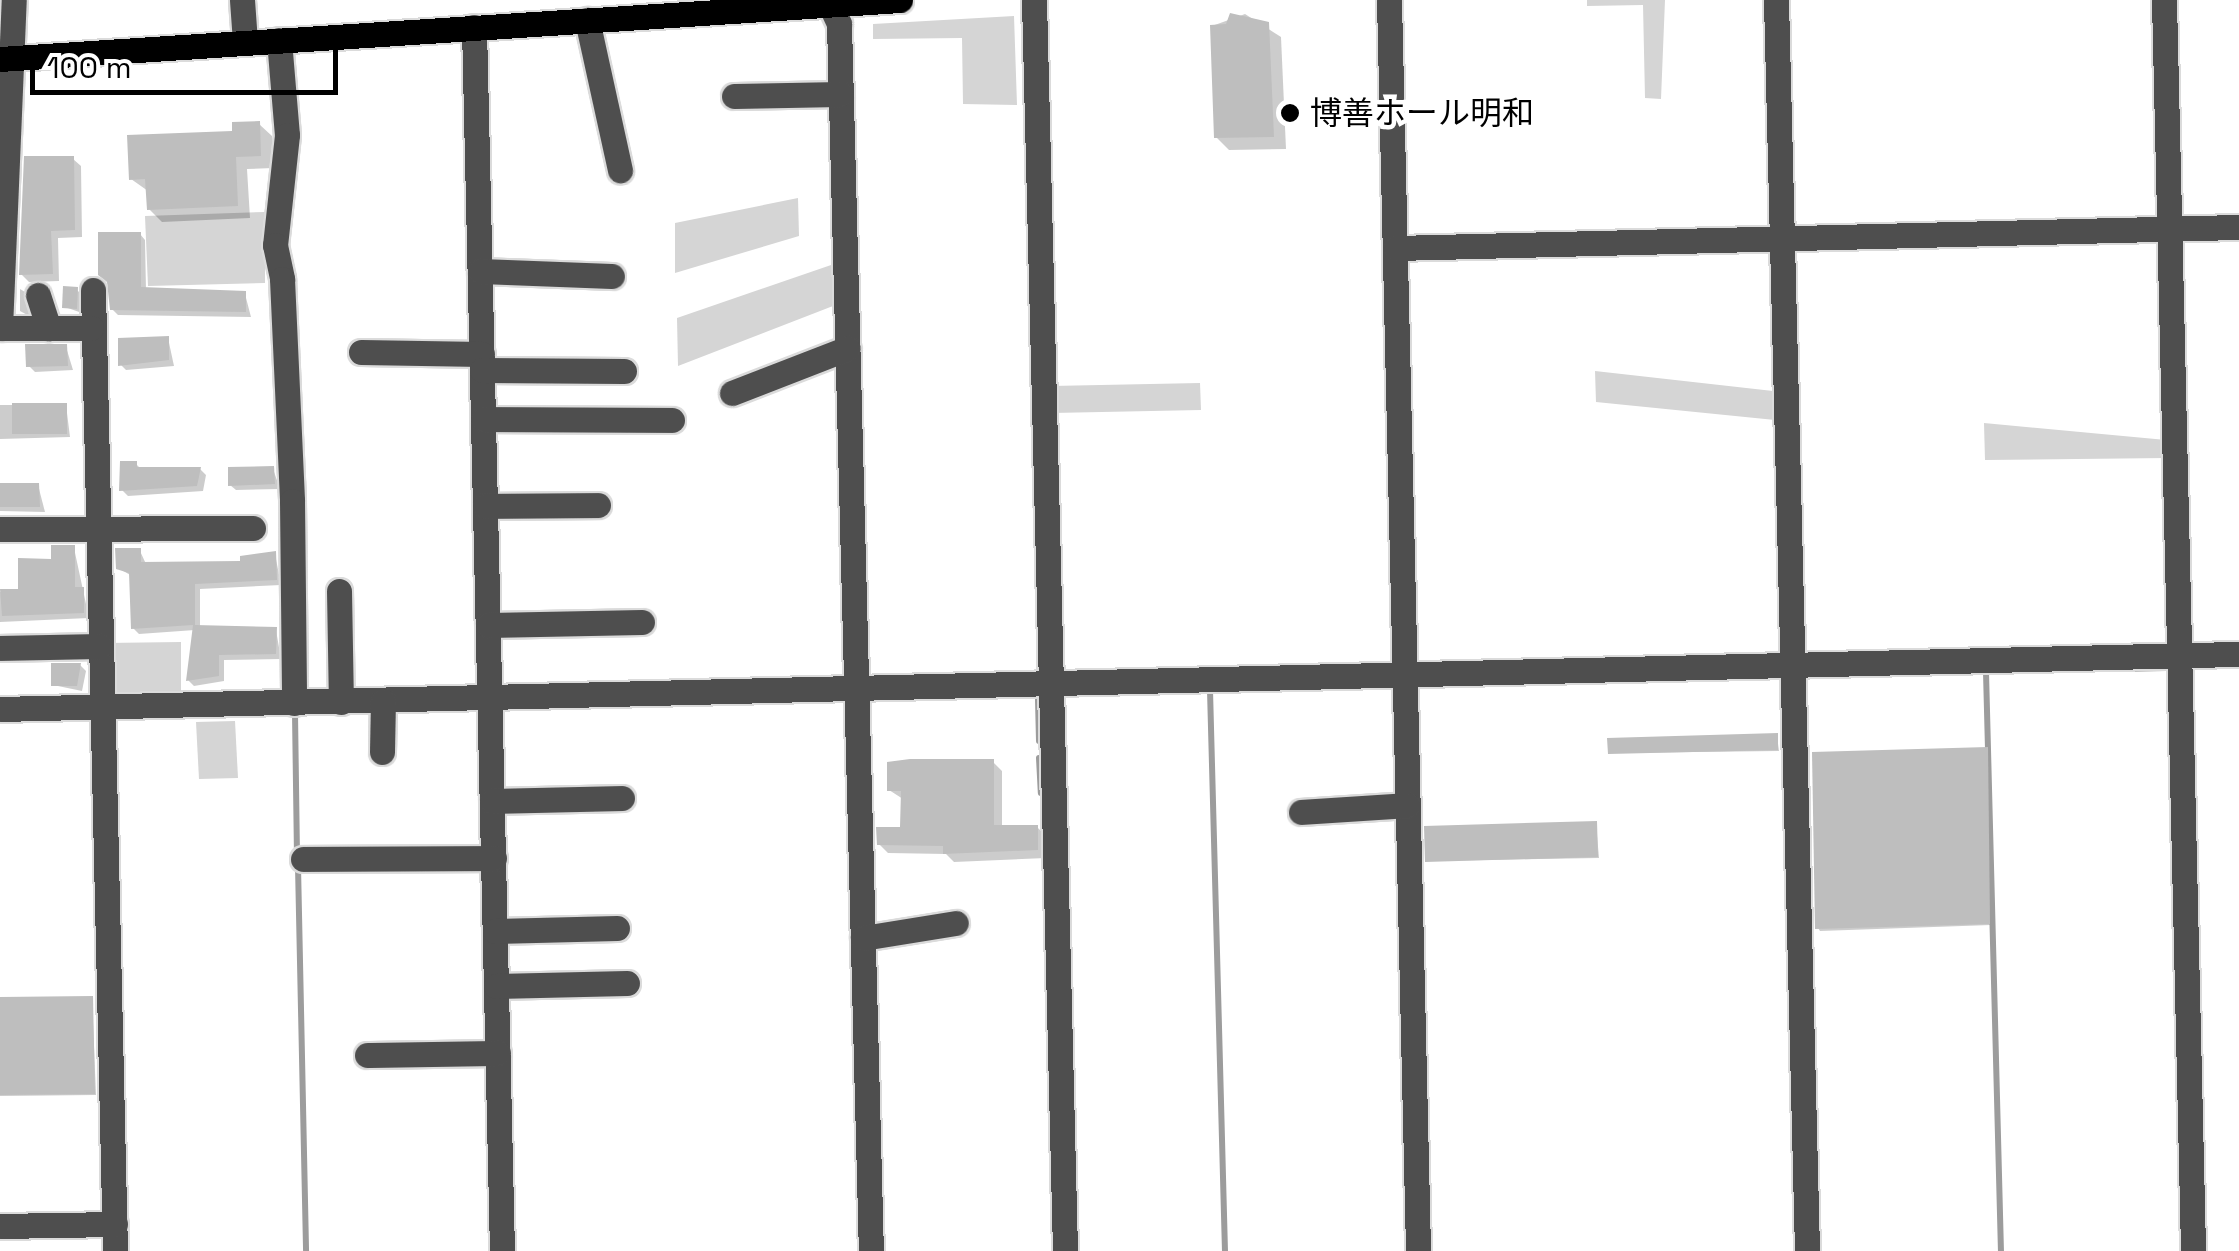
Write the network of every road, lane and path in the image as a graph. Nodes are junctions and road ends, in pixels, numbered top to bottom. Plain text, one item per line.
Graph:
1 (14, 0) edge
2 (242, 0) edge
3 (900, 0) edge
4 (1034, 0) edge
5 (1388, 0) edge
6 (1776, 0) edge
7 (2164, 0) edge
8 (829, 2) edge
9 (592, 13) edge
10 (474, 26) junction
11 (278, 40) junction
12 (245, 42) junction
13 (7, 58) edge
14 (841, 94) junction
15 (734, 96) dead end
16 (620, 170) dead end
17 (2239, 226) edge
18 (2170, 229) junction
19 (1784, 238) junction
20 (1396, 248) junction
21 (480, 271) junction
22 (612, 276) dead end
23 (93, 290) dead end
24 (38, 295) dead end
25 (0, 328) edge
26 (48, 328) junction
27 (90, 328) junction
28 (848, 348) junction
29 (360, 352) dead end
30 (482, 362) junction
31 (624, 371) dead end
32 (732, 393) dead end
33 (483, 419) junction
34 (672, 420) dead end
35 (598, 505) dead end
36 (485, 506) junction
37 (97, 528) junction
38 (253, 528) dead end
39 (0, 529) edge
40 (339, 590) dead end
41 (642, 622) dead end
42 (488, 625) junction
43 (100, 646) junction
44 (0, 648) edge
45 (2239, 654) edge
46 (2181, 656) junction
47 (1793, 665) junction
48 (1405, 675) junction
49 (1048, 682) junction
50 (858, 689) junction
51 (490, 699) junction
52 (383, 701) junction
53 (341, 702) junction
54 (294, 703) junction
55 (102, 707) junction
56 (0, 709) edge
57 (382, 752) dead end
58 (622, 798) dead end
59 (492, 801) junction
60 (1408, 806) junction
61 (1301, 812) dead end
62 (494, 858) junction
63 (303, 859) dead end
64 (956, 924) dead end
65 (617, 928) dead end
66 (495, 931) junction
67 (863, 938) junction
68 (627, 984) dead end
69 (496, 986) junction
70 (498, 1053) junction
71 (367, 1056) dead end
72 (115, 1224) junction
73 (0, 1226) edge
74 (116, 1251) edge
75 (502, 1251) edge
76 (871, 1251) edge
77 (1065, 1251) edge
78 (1418, 1251) edge
79 (1808, 1251) edge
80 (2193, 1251) edge

1 - 13 street
2 - 12 street
3 - 8 main road
4 - 49 street
5 - 20 street
6 - 19 street
7 - 18 street
8 - 9 main road
8 - 14 street
9 - 10 main road
9 - 16 street
10 - 11 main road
10 - 21 street
11 - 12 main road
11 - 54 street
12 - 13 main road
13 - 25 street
14 - 15 street
14 - 28 street
17 - 18 street
18 - 19 street
18 - 46 street
19 - 20 street
19 - 47 street
20 - 48 street
21 - 22 street
21 - 30 street
23 - 27 street
24 - 26 street
25 - 26 street
26 - 27 street
27 - 37 street
28 - 32 street
28 - 50 street
29 - 30 street
30 - 31 street
30 - 33 street
33 - 34 street
33 - 36 street
35 - 36 street
36 - 42 street
37 - 38 street
37 - 39 street
37 - 43 street
40 - 53 street
41 - 42 street
42 - 51 street
43 - 44 street
43 - 55 street
45 - 46 street
46 - 47 street
46 - 80 street
47 - 48 street
47 - 79 street
48 - 49 street
48 - 60 street
49 - 50 street
49 - 77 street
50 - 51 street
50 - 67 street
51 - 52 street
51 - 59 street
52 - 53 street
52 - 57 street
53 - 54 street
54 - 55 street
55 - 56 street
55 - 72 street
58 - 59 street
59 - 62 street
60 - 61 street
60 - 78 street
62 - 63 street
62 - 66 street
64 - 67 street
65 - 66 street
66 - 69 street
67 - 76 street
68 - 69 street
69 - 70 street
70 - 71 street
70 - 75 street
72 - 73 street
72 - 74 street

